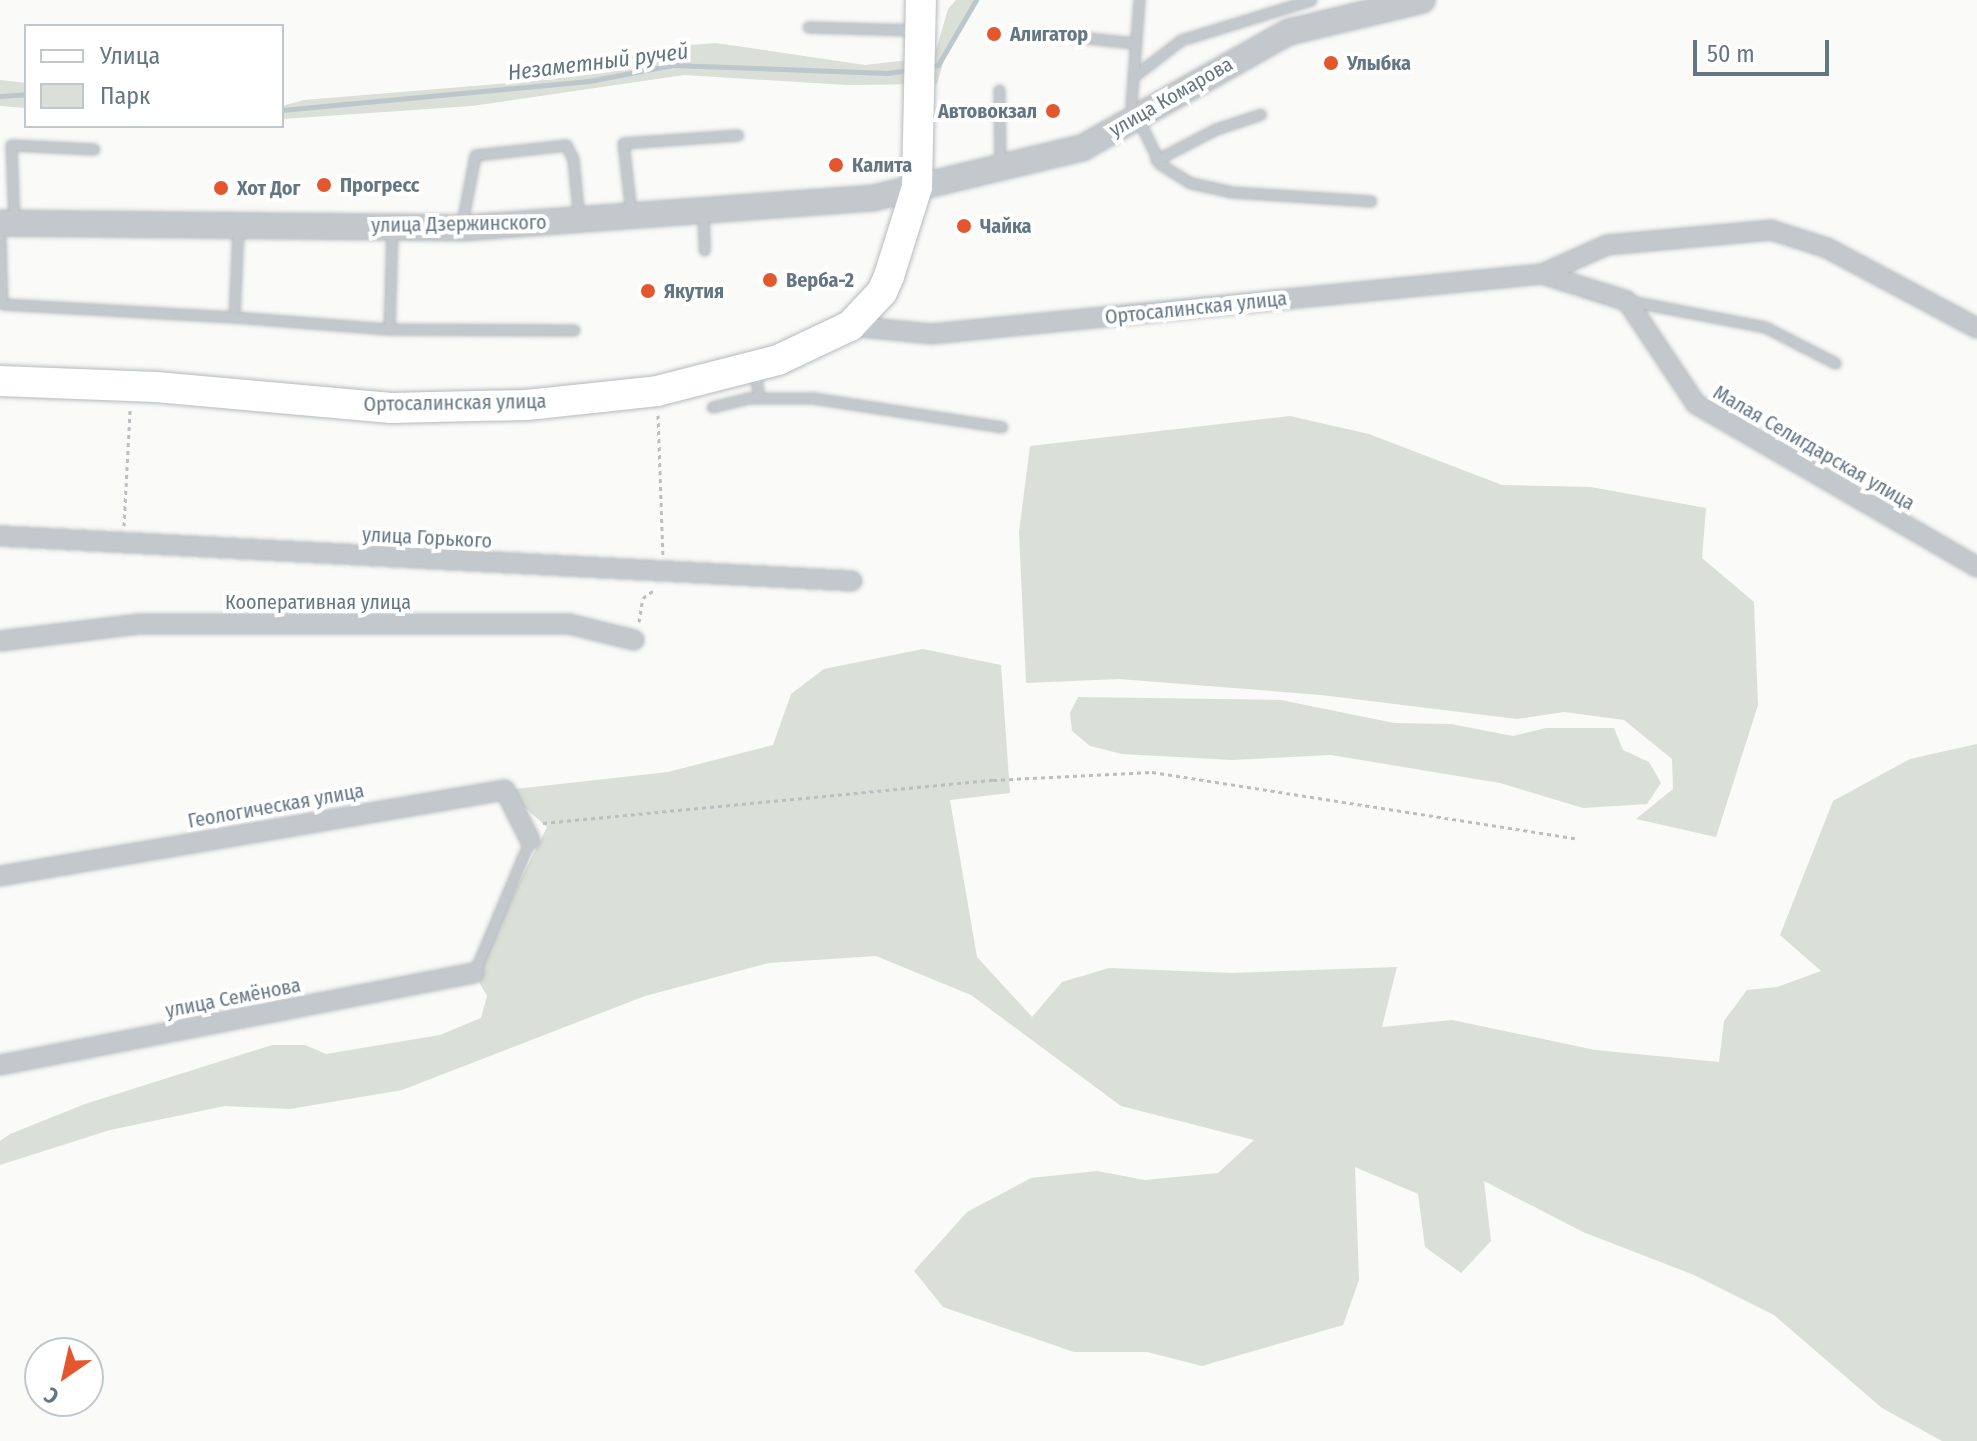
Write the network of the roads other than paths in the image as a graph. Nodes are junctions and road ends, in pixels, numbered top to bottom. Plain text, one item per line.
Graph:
1 (921, 0) edge
2 (1139, 0) edge
3 (1311, 0) edge
4 (1422, 0) edge
5 (808, 27) dead end
6 (1070, 36) dead end
7 (922, 42) junction
8 (1134, 43) junction
9 (1133, 77) junction
10 (999, 90) dead end
11 (1261, 114) dead end
12 (1134, 119) junction
13 (738, 135) dead end
14 (94, 149) dead end
15 (1156, 160) junction
16 (1000, 167) junction
17 (917, 187) junction
18 (1371, 201) dead end
19 (702, 211) junction
20 (632, 216) junction
21 (580, 220) junction
22 (392, 225) junction
23 (5, 228) edge
24 (238, 228) junction
25 (461, 228) junction
26 (704, 250) dead end
27 (1542, 274) junction
28 (1627, 301) junction
29 (234, 317) junction
30 (850, 326) junction
31 (1977, 328) edge
32 (389, 329) junction
33 (574, 330) dead end
34 (1835, 363) dead end
35 (753, 364) junction
36 (0, 381) edge
37 (759, 397) junction
38 (712, 407) dead end
39 (1002, 427) dead end
40 (0, 536) edge
41 (1977, 567) edge
42 (852, 581) dead end
43 (634, 640) road end
44 (0, 641) edge
45 (526, 833) joint
46 (0, 876) edge
47 (474, 973) joint
48 (0, 1065) edge

1 - 7 main road, Ортосалинская улица
2 - 8 lane
3 - 9 lane
4 - 12 street, улица Комарова
5 - 7 lane
6 - 8 lane
7 - 17 main road, Ортосалинская улица
8 - 9 lane
9 - 12 lane
10 - 16 lane
11 - 15 lane
12 - 15 lane
12 - 16 street, улица Комарова
13 - 20 lane
14 - 23 lane
15 - 18 lane
16 - 17 street, улица Комарова
17 - 19 street, улица Дзержинского
17 - 30 main road, Ортосалинская улица
19 - 20 street, улица Дзержинского
19 - 26 lane
20 - 21 street, улица Дзержинского
21 - 25 street, улица Дзержинского
21 - 25 lane
22 - 24 street, улица Дзержинского
22 - 25 street, улица Дзержинского
22 - 32 lane
23 - 24 street, улица Дзержинского
23 - 29 lane
24 - 29 lane
27 - 28 street, Ортосалинская улица
27 - 30 street, Ортосалинская улица
27 - 31 street, Ортосалинская улица
28 - 34 lane, Ортосалинская улица
28 - 41 street, Малая Селигдарская улица
29 - 32 lane
30 - 35 main road, Ортосалинская улица
32 - 33 lane
35 - 36 main road, Ортосалинская улица
35 - 37 lane
37 - 38 lane
37 - 39 lane
40 - 42 street, улица Горького
43 - 44 street, Кооперативная улица
45 - 46 street, Геологическая улица
45 - 47 lane
47 - 48 street, улица Семёнова

